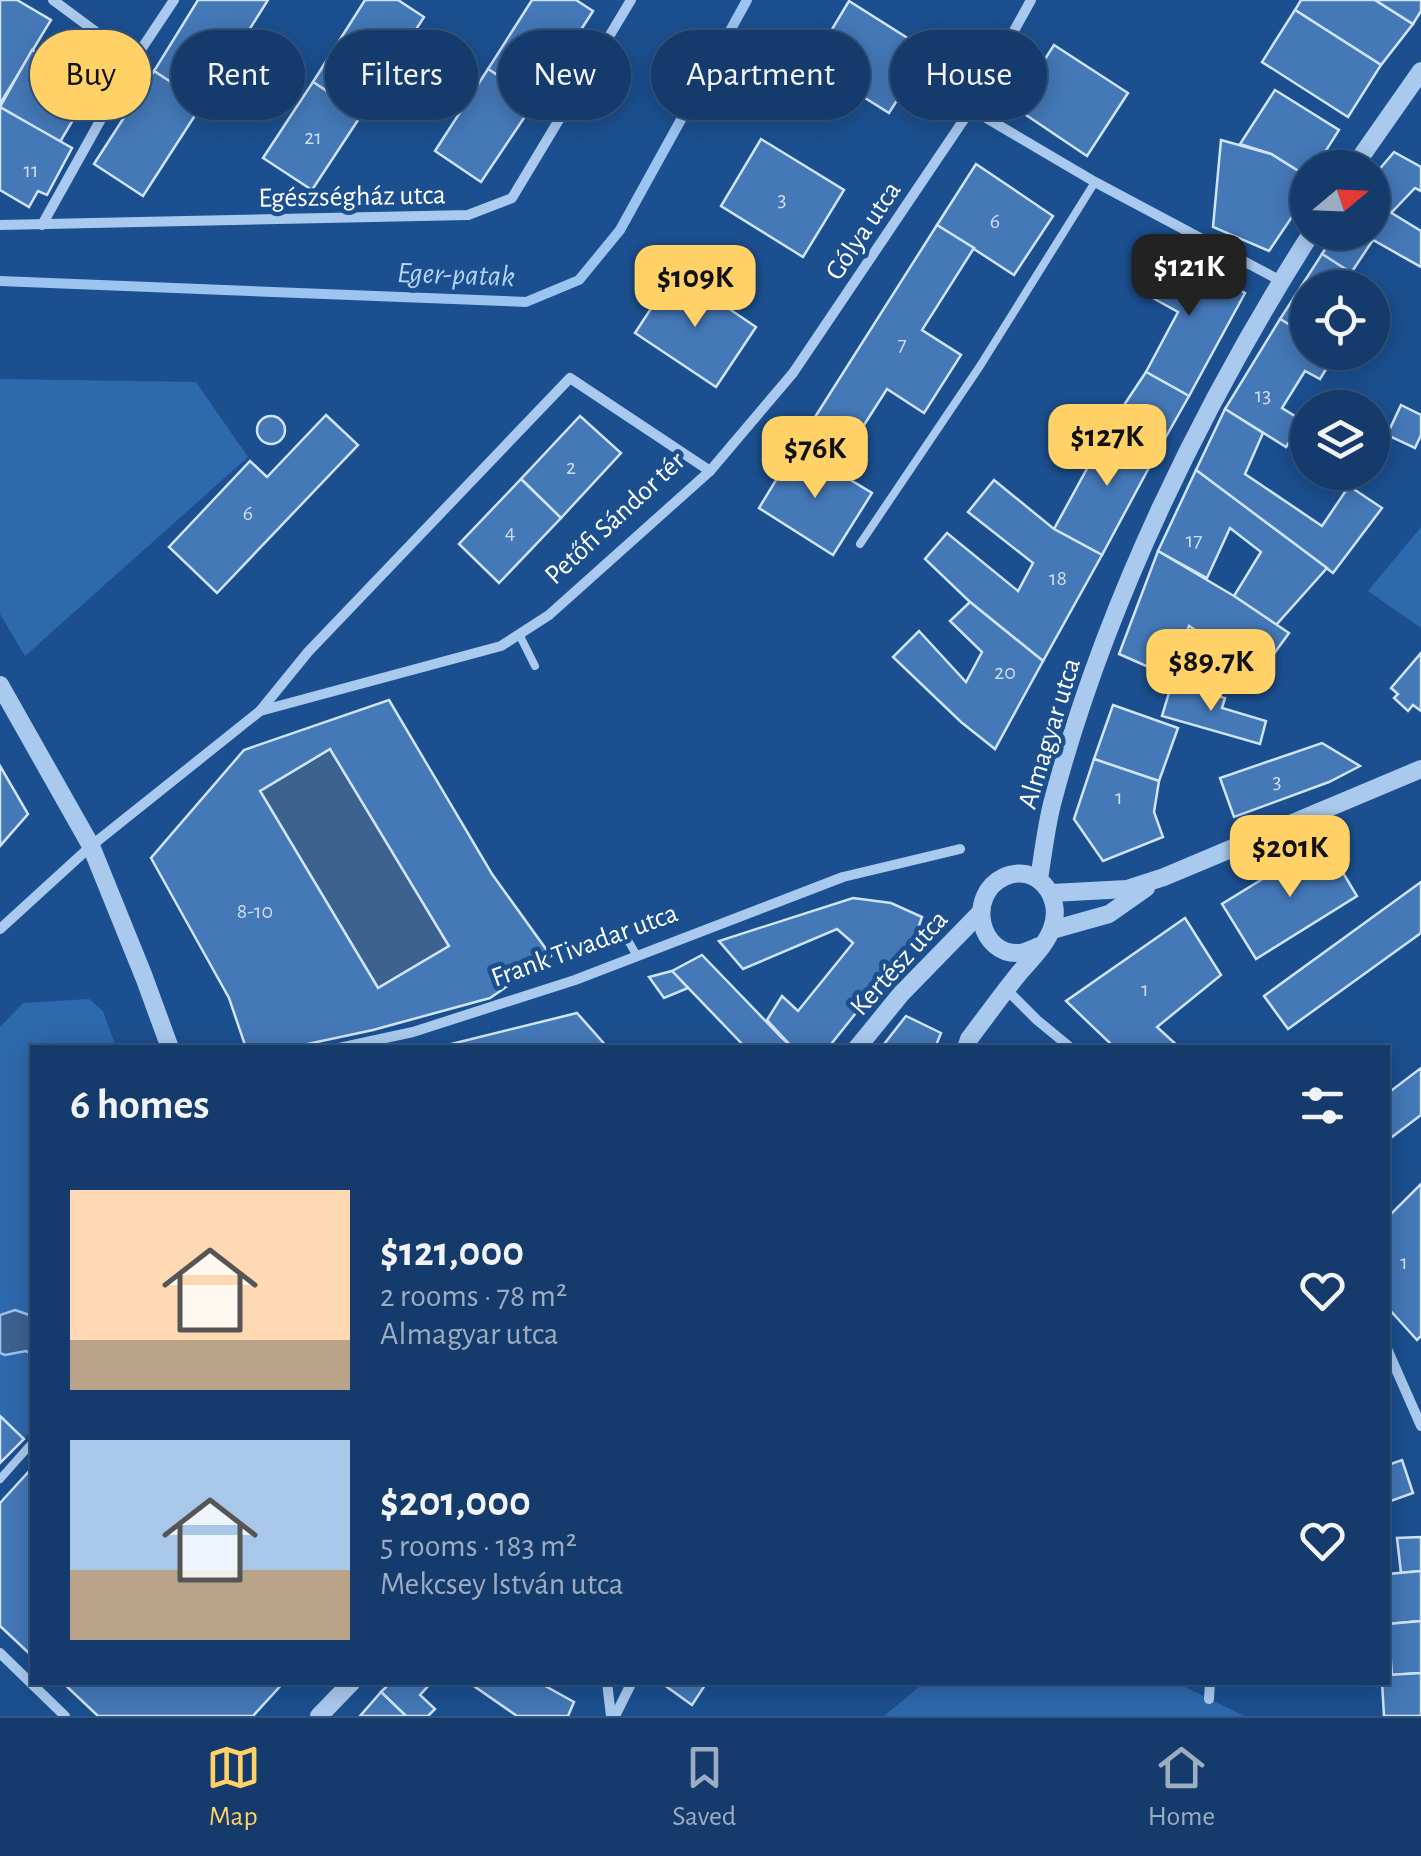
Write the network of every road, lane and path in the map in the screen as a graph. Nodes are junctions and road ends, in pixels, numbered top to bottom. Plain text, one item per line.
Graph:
1 (53, 0) edge
2 (174, 0) edge
3 (631, 0) edge
4 (1031, 0) edge
5 (94, 30) edge
6 (1014, 30) edge
7 (151, 34) edge
8 (1421, 71) edge
9 (101, 120) edge
10 (964, 120) edge
11 (990, 120) edge
12 (1366, 150) edge
13 (1096, 182) junction
14 (0, 225) edge
15 (42, 225) junction
16 (1301, 250) edge
17 (1281, 281) junction
18 (710, 471) junction
19 (860, 544) dead end
20 (519, 634) junction
21 (535, 666) dead end
22 (0, 685) edge
23 (260, 711) junction
24 (1421, 769) edge
25 (91, 846) junction
26 (960, 848) dead end
27 (1164, 876) junction
28 (1039, 879) junction
29 (1052, 894) junction
30 (979, 914) junction
31 (0, 928) edge
32 (622, 930) dead end
33 (1047, 938) junction
34 (637, 956) junction
35 (1006, 989) junction
36 (169, 1045) edge
37 (353, 1045) edge
38 (860, 1045) edge
39 (968, 1045) edge
40 (1067, 1045) edge
41 (1390, 1356) edge
42 (1421, 1426) edge
43 (30, 1445) edge
44 (0, 1480) edge
45 (0, 1653) edge
46 (30, 1682) edge
47 (34, 1685) edge
48 (349, 1685) edge
49 (608, 1685) edge
50 (630, 1685) edge
51 (1210, 1685) edge
52 (1209, 1698) dead end
53 (66, 1716) edge
54 (319, 1716) edge
55 (613, 1716) edge

1 - 5 street
2 - 7 street
3 - 15 street, Egészségház utca
4 - 6 street, Gólya utca
8 - 12 street
9 - 15 street
10 - 18 street, Gólya utca
11 - 13 street
13 - 17 street
13 - 19 lane
14 - 15 street, Egészségház utca
16 - 17 street, Almagyar utca
17 - 28 street, Almagyar utca
18 - 20 street, Petőfi Sándor tér
18 - 23 street, Petőfi Sándor tér
20 - 21 lane
20 - 23 street, Petőfi Sándor tér
22 - 25 street
23 - 25 street, Petőfi Sándor tér
24 - 27 street
25 - 31 street, Petőfi Sándor tér
25 - 36 street
26 - 34 street, Frank Tivadar utca
27 - 29 street
27 - 33 street
28 - 29 street
28 - 30 street
29 - 33 street
30 - 33 street
30 - 38 street, Kertész utca
32 - 34 lane
33 - 35 street
34 - 37 street, Frank Tivadar utca
35 - 39 street
35 - 40 street
41 - 42 street
43 - 44 lane
45 - 46 street
47 - 53 street
48 - 54 street
49 - 55 street
50 - 55 street
51 - 52 street

